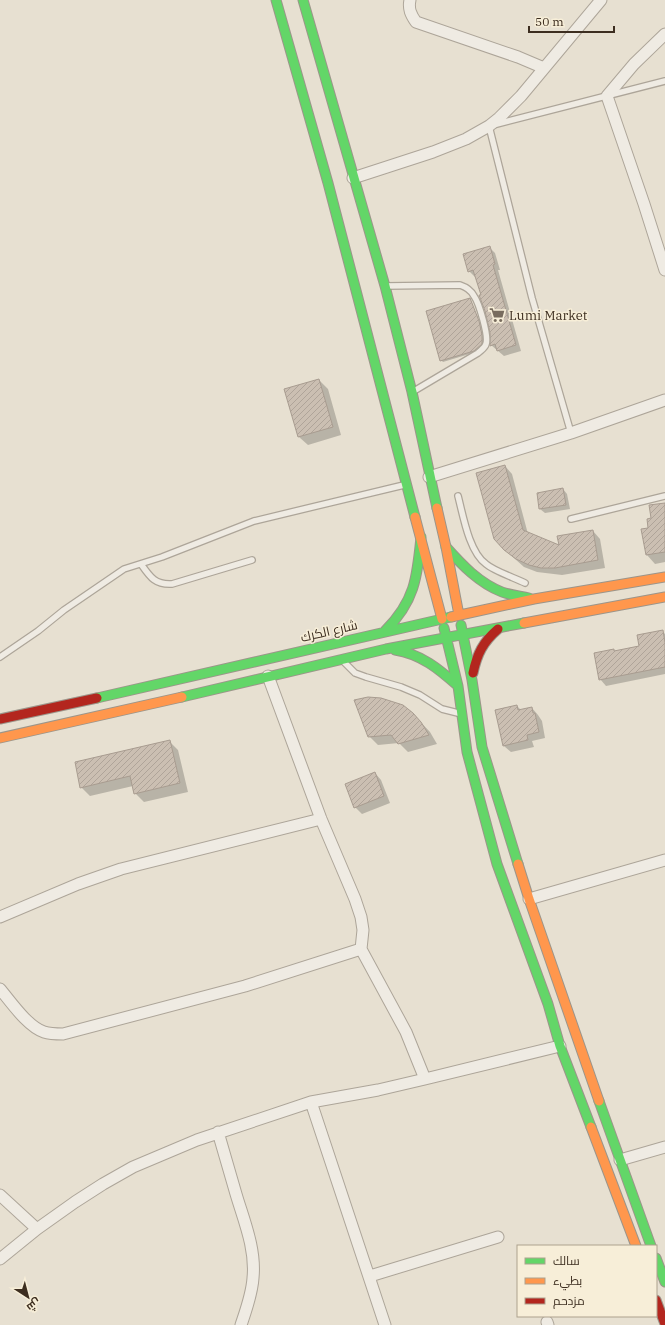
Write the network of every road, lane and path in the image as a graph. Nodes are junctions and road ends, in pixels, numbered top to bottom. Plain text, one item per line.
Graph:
1 (276, 0) edge
2 (303, 0) edge
3 (410, 0) edge
4 (601, 0) edge
5 (665, 34) edge
6 (544, 68) junction
7 (665, 81) edge
8 (607, 96) junction
9 (489, 126) junction
10 (353, 178) junction
11 (665, 270) edge
12 (385, 286) junction
13 (412, 392) junction
14 (665, 400) edge
15 (571, 432) junction
16 (430, 477) junction
17 (406, 484) junction
18 (458, 496) dead end
19 (665, 496) edge
20 (571, 520) dead end
21 (421, 537) junction
22 (446, 548) junction
23 (252, 560) dead end
24 (141, 564) junction
25 (481, 571) junction
26 (665, 576) edge
27 (525, 583) dead end
28 (665, 597) edge
29 (534, 599) junction
30 (459, 615) junction
31 (442, 619) junction
32 (498, 629) junction
33 (385, 631) junction
34 (463, 635) junction
35 (446, 638) junction
36 (386, 649) junction
37 (0, 657) edge
38 (343, 660) junction
39 (268, 676) junction
40 (472, 680) junction
41 (458, 686) junction
42 (35, 710) junction
43 (462, 714) junction
44 (0, 719) edge
45 (39, 729) junction
46 (0, 738) edge
47 (321, 819) junction
48 (665, 860) edge
49 (529, 899) junction
50 (0, 917) edge
51 (361, 949) junction
52 (0, 989) edge
53 (560, 1046) junction
54 (426, 1079) junction
55 (311, 1102) junction
56 (218, 1132) junction
57 (665, 1147) edge
58 (620, 1160) junction
59 (0, 1195) edge
60 (37, 1229) junction
61 (498, 1237) dead end
62 (636, 1245) edge
63 (652, 1245) edge
64 (0, 1259) edge
65 (657, 1261) edge
66 (370, 1276) junction
67 (665, 1282) edge
68 (657, 1303) edge
69 (665, 1324) edge
70 (242, 1325) edge
71 (385, 1325) edge

1 - 17 main road
2 - 10 main road
3 - 6 street
4 - 6 street
5 - 8 street
6 - 9 street
7 - 8 lane
8 - 9 lane
8 - 11 street
9 - 10 street
9 - 15 lane
10 - 12 main road
12 - 13 main road
12 - 13 lane
13 - 16 main road
14 - 15 street
15 - 16 street
16 - 22 main road
17 - 21 main road
17 - 24 lane
18 - 25 lane
19 - 20 lane
21 - 31 main road
21 - 33 main road
22 - 25 main road
22 - 30 main road
23 - 24 lane
24 - 37 lane
25 - 27 lane
25 - 29 main road
26 - 29 main road, شارع الكرك
28 - 32 main road
29 - 30 main road, شارع الكرك
30 - 31 main road, شارع الكرك
30 - 34 main road
31 - 33 main road, شارع الكرك
31 - 35 main road
32 - 34 main road
32 - 40 main road
33 - 42 main road, شارع الكرك
34 - 35 main road
34 - 40 main road
35 - 36 main road
35 - 41 main road
36 - 38 main road
36 - 41 main road
38 - 39 main road
38 - 43 lane
39 - 45 main road
39 - 47 street
40 - 49 main road
41 - 43 main road
42 - 44 main road, شارع الكرك
42 - 45 main road
43 - 53 main road
45 - 46 main road
47 - 50 street
47 - 51 street
48 - 49 street
49 - 58 main road
51 - 52 street
51 - 54 street
53 - 54 street
53 - 62 main road
54 - 55 street
55 - 56 street
55 - 66 street
56 - 60 street
56 - 70 street
57 - 58 street
58 - 63 main road
59 - 60 street
60 - 64 street
61 - 66 street
65 - 67 main road
66 - 71 street
68 - 69 main road

